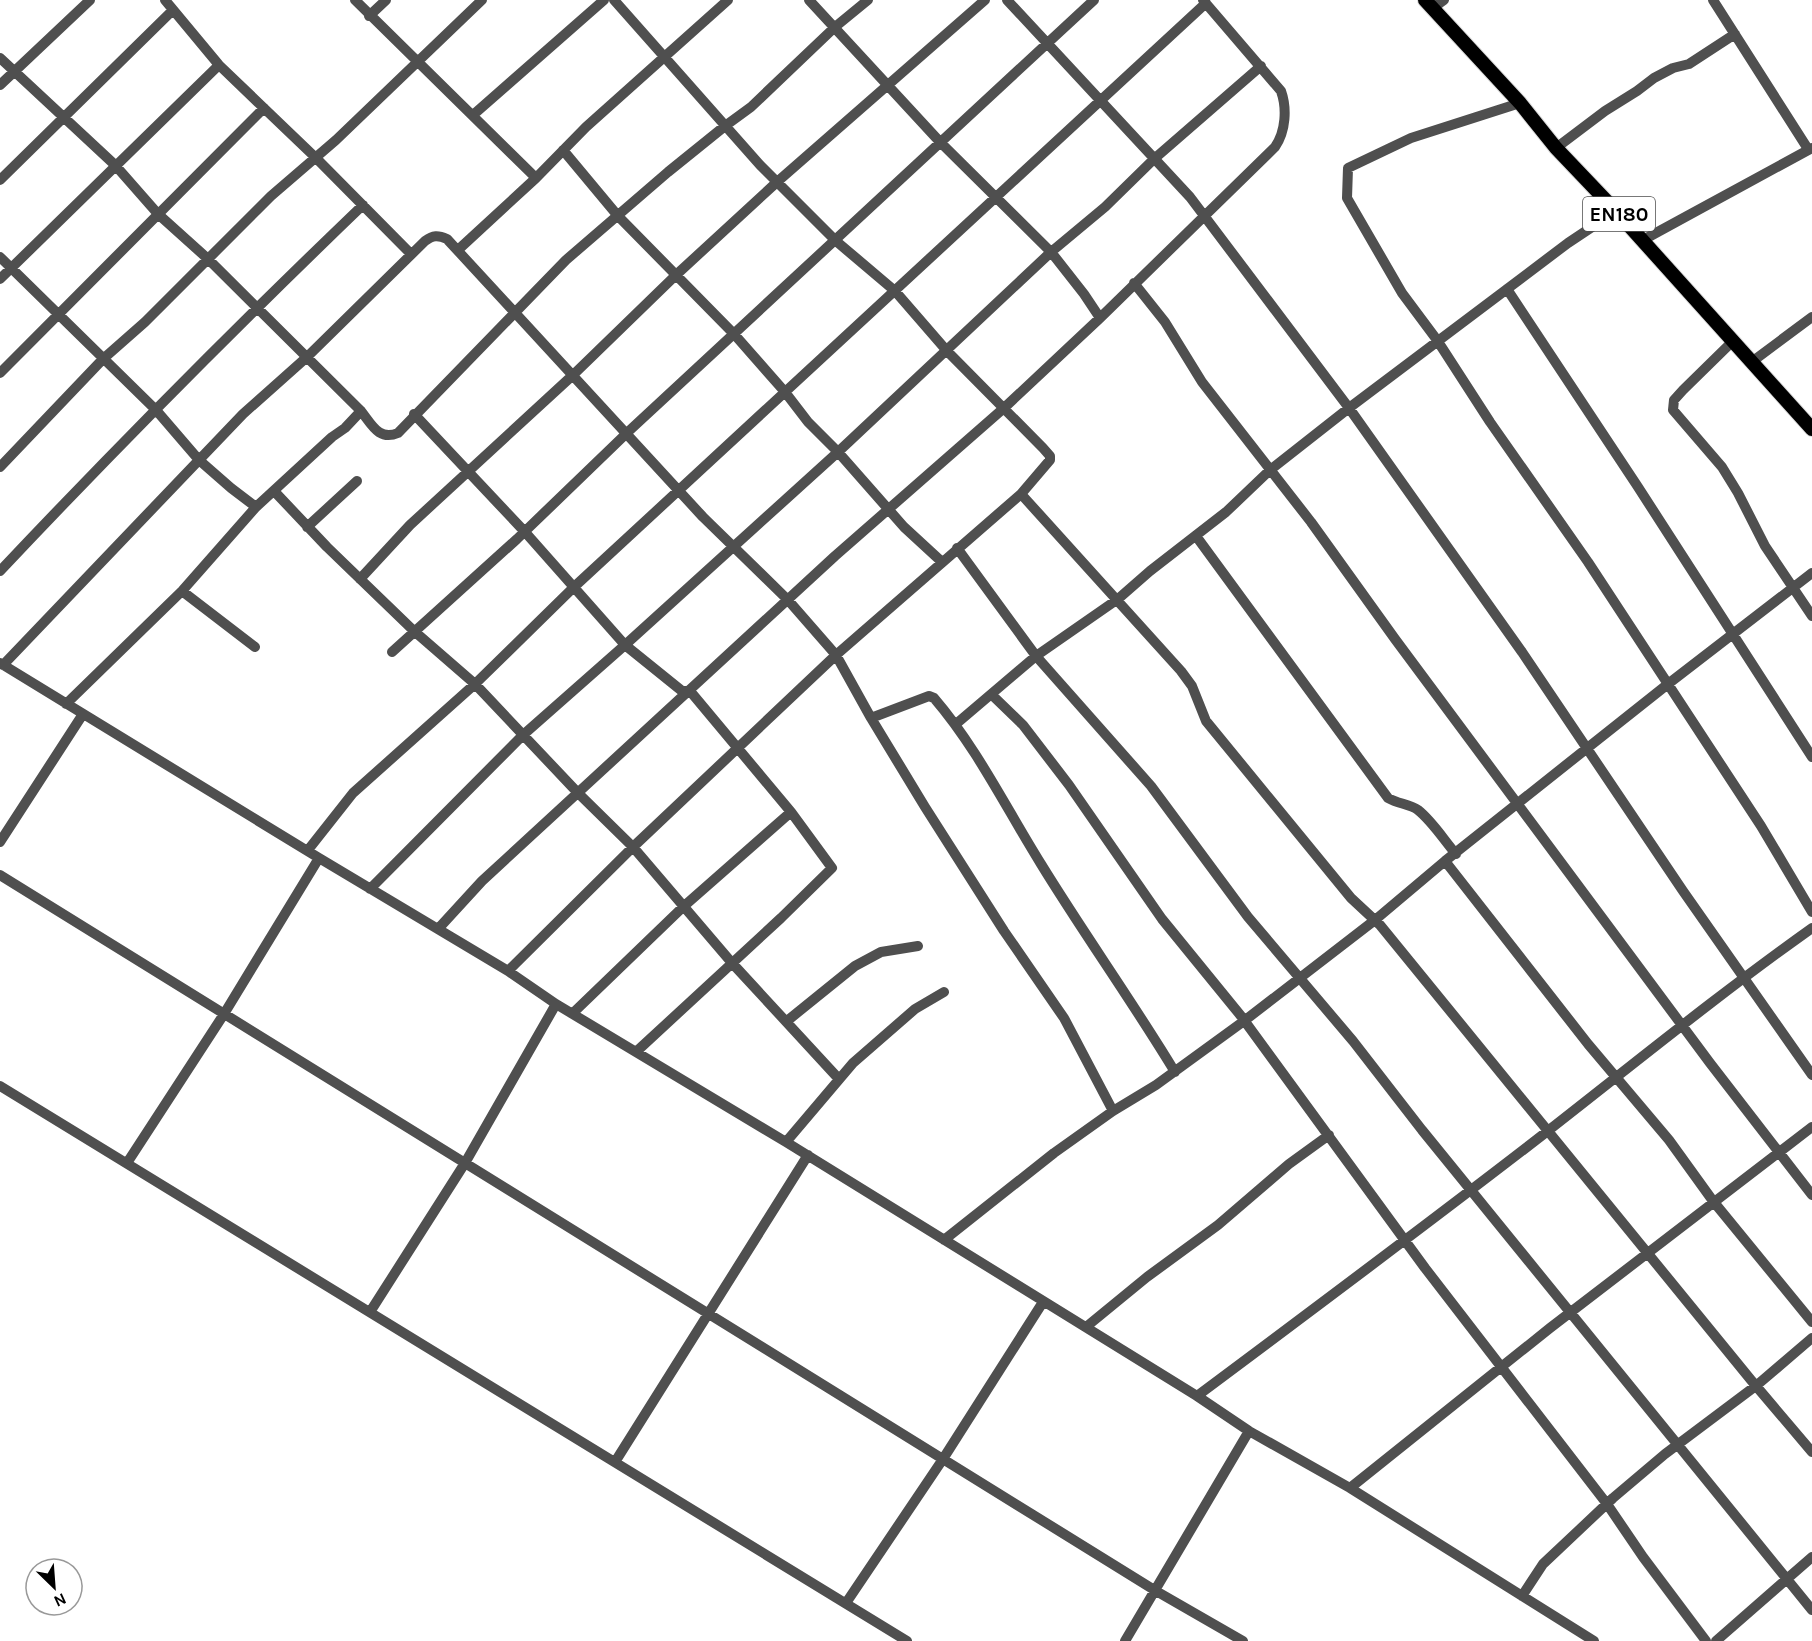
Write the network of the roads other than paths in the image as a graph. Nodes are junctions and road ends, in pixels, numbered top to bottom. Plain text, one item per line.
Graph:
1 (90, 0) edge
2 (165, 0) edge
3 (355, 0) edge
4 (386, 0) edge
5 (482, 0) edge
6 (604, 0) edge
7 (614, 0) edge
8 (728, 0) edge
9 (809, 0) edge
10 (868, 0) edge
11 (985, 0) edge
12 (1007, 0) edge
13 (1094, 0) edge
14 (1713, 0) edge
15 (1205, 2) edge
16 (1434, 3) edge
17 (173, 10) junction
18 (369, 16) junction
19 (835, 27) junction
20 (1735, 34) junction
21 (1046, 44) junction
22 (665, 56) junction
23 (0, 58) edge
24 (417, 62) junction
25 (219, 65) junction
26 (1261, 66) junction
27 (15, 73) junction
28 (0, 85) edge
29 (888, 85) junction
30 (1100, 102) junction
31 (1520, 103) junction
32 (264, 108) junction
33 (473, 115) junction
34 (63, 118) junction
35 (725, 126) junction
36 (940, 142) junction
37 (1556, 148) junction
38 (1810, 149) edge
39 (563, 150) junction
40 (316, 158) junction
41 (1154, 159) junction
42 (115, 165) junction
43 (536, 178) junction
44 (0, 180) edge
45 (777, 182) junction
46 (996, 198) junction
47 (363, 206) junction
48 (1616, 210) junction
49 (158, 214) junction
50 (618, 216) junction
51 (1204, 216) junction
52 (1643, 240) junction
53 (836, 241) junction
54 (459, 249) junction
55 (1051, 252) junction
56 (411, 254) junction
57 (0, 257) edge
58 (208, 259) junction
59 (12, 267) junction
60 (676, 275) junction
61 (0, 279) edge
62 (1134, 283) junction
63 (1507, 289) junction
64 (895, 291) junction
65 (256, 308) junction
66 (514, 312) junction
67 (59, 314) junction
68 (1812, 317) edge
69 (1100, 318) junction
70 (734, 334) junction
71 (1437, 340) junction
72 (1734, 340) junction
73 (947, 351) junction
74 (308, 357) junction
75 (104, 359) junction
76 (1753, 361) junction
77 (0, 373) edge
78 (573, 375) junction
79 (785, 392) junction
80 (1004, 408) junction
81 (1349, 408) junction
82 (156, 410) junction
83 (361, 411) junction
84 (414, 414) junction
85 (1812, 429) edge
86 (627, 433) junction
87 (838, 452) junction
88 (199, 460) junction
89 (0, 467) edge
90 (1270, 470) junction
91 (468, 471) junction
92 (357, 481) dead end
93 (679, 490) junction
94 (274, 491) junction
95 (1021, 494) junction
96 (256, 507) junction
97 (888, 508) junction
98 (307, 527) junction
99 (525, 532) junction
100 (1196, 536) junction
101 (733, 546) junction
102 (957, 548) junction
103 (942, 562) junction
104 (0, 571) edge
105 (1812, 573) edge
106 (360, 579) junction
107 (574, 587) junction
108 (1794, 588) junction
109 (182, 591) junction
110 (1118, 599) junction
111 (788, 600) junction
112 (1812, 616) edge
113 (414, 631) junction
114 (1732, 635) junction
115 (625, 645) junction
116 (255, 647) dead end
117 (392, 652) dead end
118 (836, 655) junction
119 (1035, 656) junction
120 (1, 664) edge
121 (475, 684) junction
122 (1668, 684) junction
123 (690, 691) junction
124 (992, 695) junction
125 (66, 704) junction
126 (82, 714) junction
127 (871, 718) junction
128 (956, 724) junction
129 (523, 735) junction
130 (737, 749) junction
131 (1586, 749) junction
132 (1812, 757) edge
133 (578, 793) junction
134 (1519, 804) junction
135 (791, 812) junction
136 (0, 842) edge
137 (633, 847) junction
138 (308, 850) junction
139 (1456, 854) junction
140 (319, 858) junction
141 (1445, 861) junction
142 (0, 875) edge
143 (370, 889) junction
144 (683, 907) junction
145 (1812, 912) edge
146 (1375, 920) junction
147 (1812, 928) edge
148 (438, 929) junction
149 (918, 946) dead end
150 (732, 963) junction
151 (508, 971) junction
152 (1300, 977) junction
153 (1743, 977) junction
154 (944, 992) dead end
155 (556, 1004) junction
156 (573, 1013) junction
157 (224, 1014) junction
158 (787, 1021) junction
159 (1244, 1021) junction
160 (1683, 1026) junction
161 (637, 1051) junction
162 (1175, 1072) junction
163 (1812, 1075) edge
164 (1615, 1077) junction
165 (838, 1078) junction
166 (0, 1086) edge
167 (1113, 1111) junction
168 (1812, 1127) edge
169 (1548, 1130) junction
170 (1329, 1135) junction
171 (786, 1142) junction
172 (1778, 1153) junction
173 (808, 1155) junction
174 (127, 1163) junction
175 (465, 1163) junction
176 (1470, 1188) junction
177 (1812, 1195) edge
178 (1713, 1201) junction
179 (944, 1240) junction
180 (1404, 1240) junction
181 (1649, 1253) junction
182 (1042, 1302) junction
183 (370, 1312) junction
184 (1571, 1313) junction
185 (708, 1314) junction
186 (1812, 1322) edge
187 (1086, 1327) junction
188 (1812, 1338) edge
189 (1502, 1366) junction
190 (1757, 1385) junction
191 (1197, 1396) junction
192 (1249, 1431) junction
193 (1678, 1444) junction
194 (1812, 1452) edge
195 (943, 1458) junction
196 (615, 1462) junction
197 (1350, 1488) junction
198 (1607, 1504) junction
199 (1812, 1557) edge
200 (1786, 1579) junction
201 (1156, 1591) junction
202 (1522, 1596) junction
203 (846, 1603) junction
204 (1812, 1610) edge
205 (907, 1641) edge
206 (1125, 1641) edge
207 (1243, 1641) edge
208 (1594, 1641) edge
209 (1706, 1641) edge
210 (1716, 1641) edge

1 - 27 street
2 - 17 street
3 - 18 street
4 - 18 street
5 - 24 street
6 - 33 street
7 - 22 street
8 - 22 street
9 - 19 street
10 - 19 street
11 - 29 street
12 - 21 street
13 - 21 street
14 - 20 street
15 - 26 street
15 - 30 street
16 - 31 main road, EN180
17 - 25 street
17 - 34 street
18 - 24 street
19 - 29 street
19 - 35 street
20 - 37 street
20 - 38 street
21 - 30 street
21 - 36 street
22 - 35 street
22 - 39 street
23 - 27 street
24 - 33 street
24 - 40 street
25 - 32 street
25 - 42 street
26 - 41 street
26 - 51 street
27 - 28 street
27 - 34 street
29 - 36 street
29 - 45 street
30 - 41 street
30 - 46 street
31 - 37 main road, EN180
31 - 71 street
32 - 40 street
32 - 49 street
33 - 43 street
34 - 42 street
34 - 44 street
35 - 45 street
35 - 50 street
36 - 46 street
36 - 53 street
37 - 48 main road, EN180
38 - 52 street
39 - 43 street
39 - 50 street
40 - 47 street
40 - 58 street
41 - 51 street
41 - 55 street
42 - 49 street
42 - 59 street
43 - 54 street
45 - 53 street
45 - 60 street
46 - 55 street
46 - 64 street
47 - 56 street
47 - 65 street
48 - 52 main road, EN180
48 - 63 street
49 - 58 street
49 - 67 street
50 - 60 street
50 - 66 street
51 - 62 street
51 - 81 street
52 - 72 main road, EN180
53 - 64 street
53 - 70 street
54 - 56 street
54 - 66 street
55 - 69 street
55 - 73 street
56 - 74 street
57 - 59 street
58 - 65 street
58 - 75 street
59 - 61 street
59 - 67 street
60 - 70 street
60 - 78 street
62 - 69 street
62 - 90 street
63 - 71 street
63 - 114 street
64 - 73 street
64 - 79 street
65 - 74 street
65 - 82 street
66 - 78 street
66 - 84 street
67 - 75 street
67 - 77 street
68 - 76 street
69 - 80 street
70 - 79 street
70 - 86 street
71 - 81 street
71 - 122 street
72 - 76 main road, EN180
72 - 108 street
73 - 80 street
73 - 87 street
74 - 83 street
74 - 88 street
75 - 82 street
75 - 89 street
76 - 85 main road, EN180
78 - 86 street
78 - 91 street
79 - 87 street
79 - 93 street
80 - 95 street
80 - 97 street
81 - 90 street
81 - 131 street
82 - 88 street
82 - 104 street
83 - 84 street
83 - 94 street
84 - 91 street
86 - 93 street
86 - 99 street
87 - 97 street
87 - 101 street
88 - 96 street
88 - 120 street
90 - 100 street
90 - 134 street
91 - 99 street
91 - 106 street
92 - 98 street
93 - 101 street
93 - 107 street
94 - 96 street
94 - 98 street
95 - 102 street
95 - 110 street
96 - 109 street
97 - 103 street
97 - 111 street
98 - 106 street
99 - 107 street
99 - 113 street
100 - 110 street
100 - 139 street
101 - 111 street
101 - 115 street
102 - 103 street
102 - 119 street
103 - 118 street
105 - 108 street
106 - 113 street
107 - 115 street
107 - 121 street
108 - 112 street
108 - 114 street
109 - 116 street
109 - 125 street
110 - 119 street
110 - 146 street
111 - 118 street
111 - 123 street
113 - 117 street
113 - 121 street
114 - 122 street
114 - 132 street
115 - 123 street
115 - 129 street
118 - 127 street
118 - 130 street
119 - 124 street
119 - 152 street
120 - 125 street
121 - 129 street
121 - 138 street
122 - 131 street
122 - 145 street
123 - 130 street
123 - 133 street
124 - 128 street
124 - 159 street
125 - 126 street
126 - 136 street
126 - 138 street
127 - 128 street
127 - 167 street
128 - 162 street
129 - 133 street
129 - 143 street
130 - 135 street
130 - 137 street
131 - 134 street
131 - 153 street
133 - 137 street
133 - 148 street
134 - 139 street
134 - 160 street
135 - 144 street
135 - 150 street
137 - 144 street
137 - 151 street
138 - 140 street
139 - 141 street
140 - 143 street
140 - 157 street
141 - 146 street
141 - 164 street
142 - 157 street
143 - 148 street
144 - 150 street
144 - 156 street
146 - 152 street
146 - 169 street
147 - 153 street
148 - 151 street
149 - 158 street
150 - 158 street
150 - 161 street
151 - 155 street
152 - 159 street
152 - 176 street
153 - 160 street
153 - 163 street
154 - 165 street
155 - 156 street
155 - 175 street
156 - 161 street
157 - 174 street
157 - 175 street
158 - 165 street
159 - 162 street
159 - 170 street
160 - 164 street
160 - 172 street
161 - 171 street
162 - 167 street
164 - 169 street
164 - 178 street
165 - 171 street
166 - 174 street
167 - 179 street
168 - 172 street
169 - 176 street
169 - 181 street
170 - 180 street
170 - 187 street
171 - 173 street
172 - 177 street
172 - 178 street
173 - 179 street
173 - 185 street
174 - 183 street
175 - 183 street
175 - 185 street
176 - 180 street
176 - 184 street
178 - 181 street
178 - 186 street
179 - 182 street
180 - 189 street
180 - 191 street
181 - 184 street
181 - 190 street
182 - 187 street
182 - 195 street
183 - 196 street
184 - 189 street
184 - 193 street
185 - 195 street
185 - 196 street
187 - 191 street
188 - 190 street
189 - 197 street
189 - 198 street
190 - 193 street
190 - 194 street
191 - 192 street
192 - 197 street
192 - 201 street
193 - 198 street
193 - 200 street
195 - 201 street
195 - 203 street
196 - 203 street
197 - 202 street
198 - 202 street
198 - 209 street
199 - 200 street
200 - 204 street
200 - 210 street
201 - 206 street
201 - 207 street
202 - 208 street
203 - 205 street

